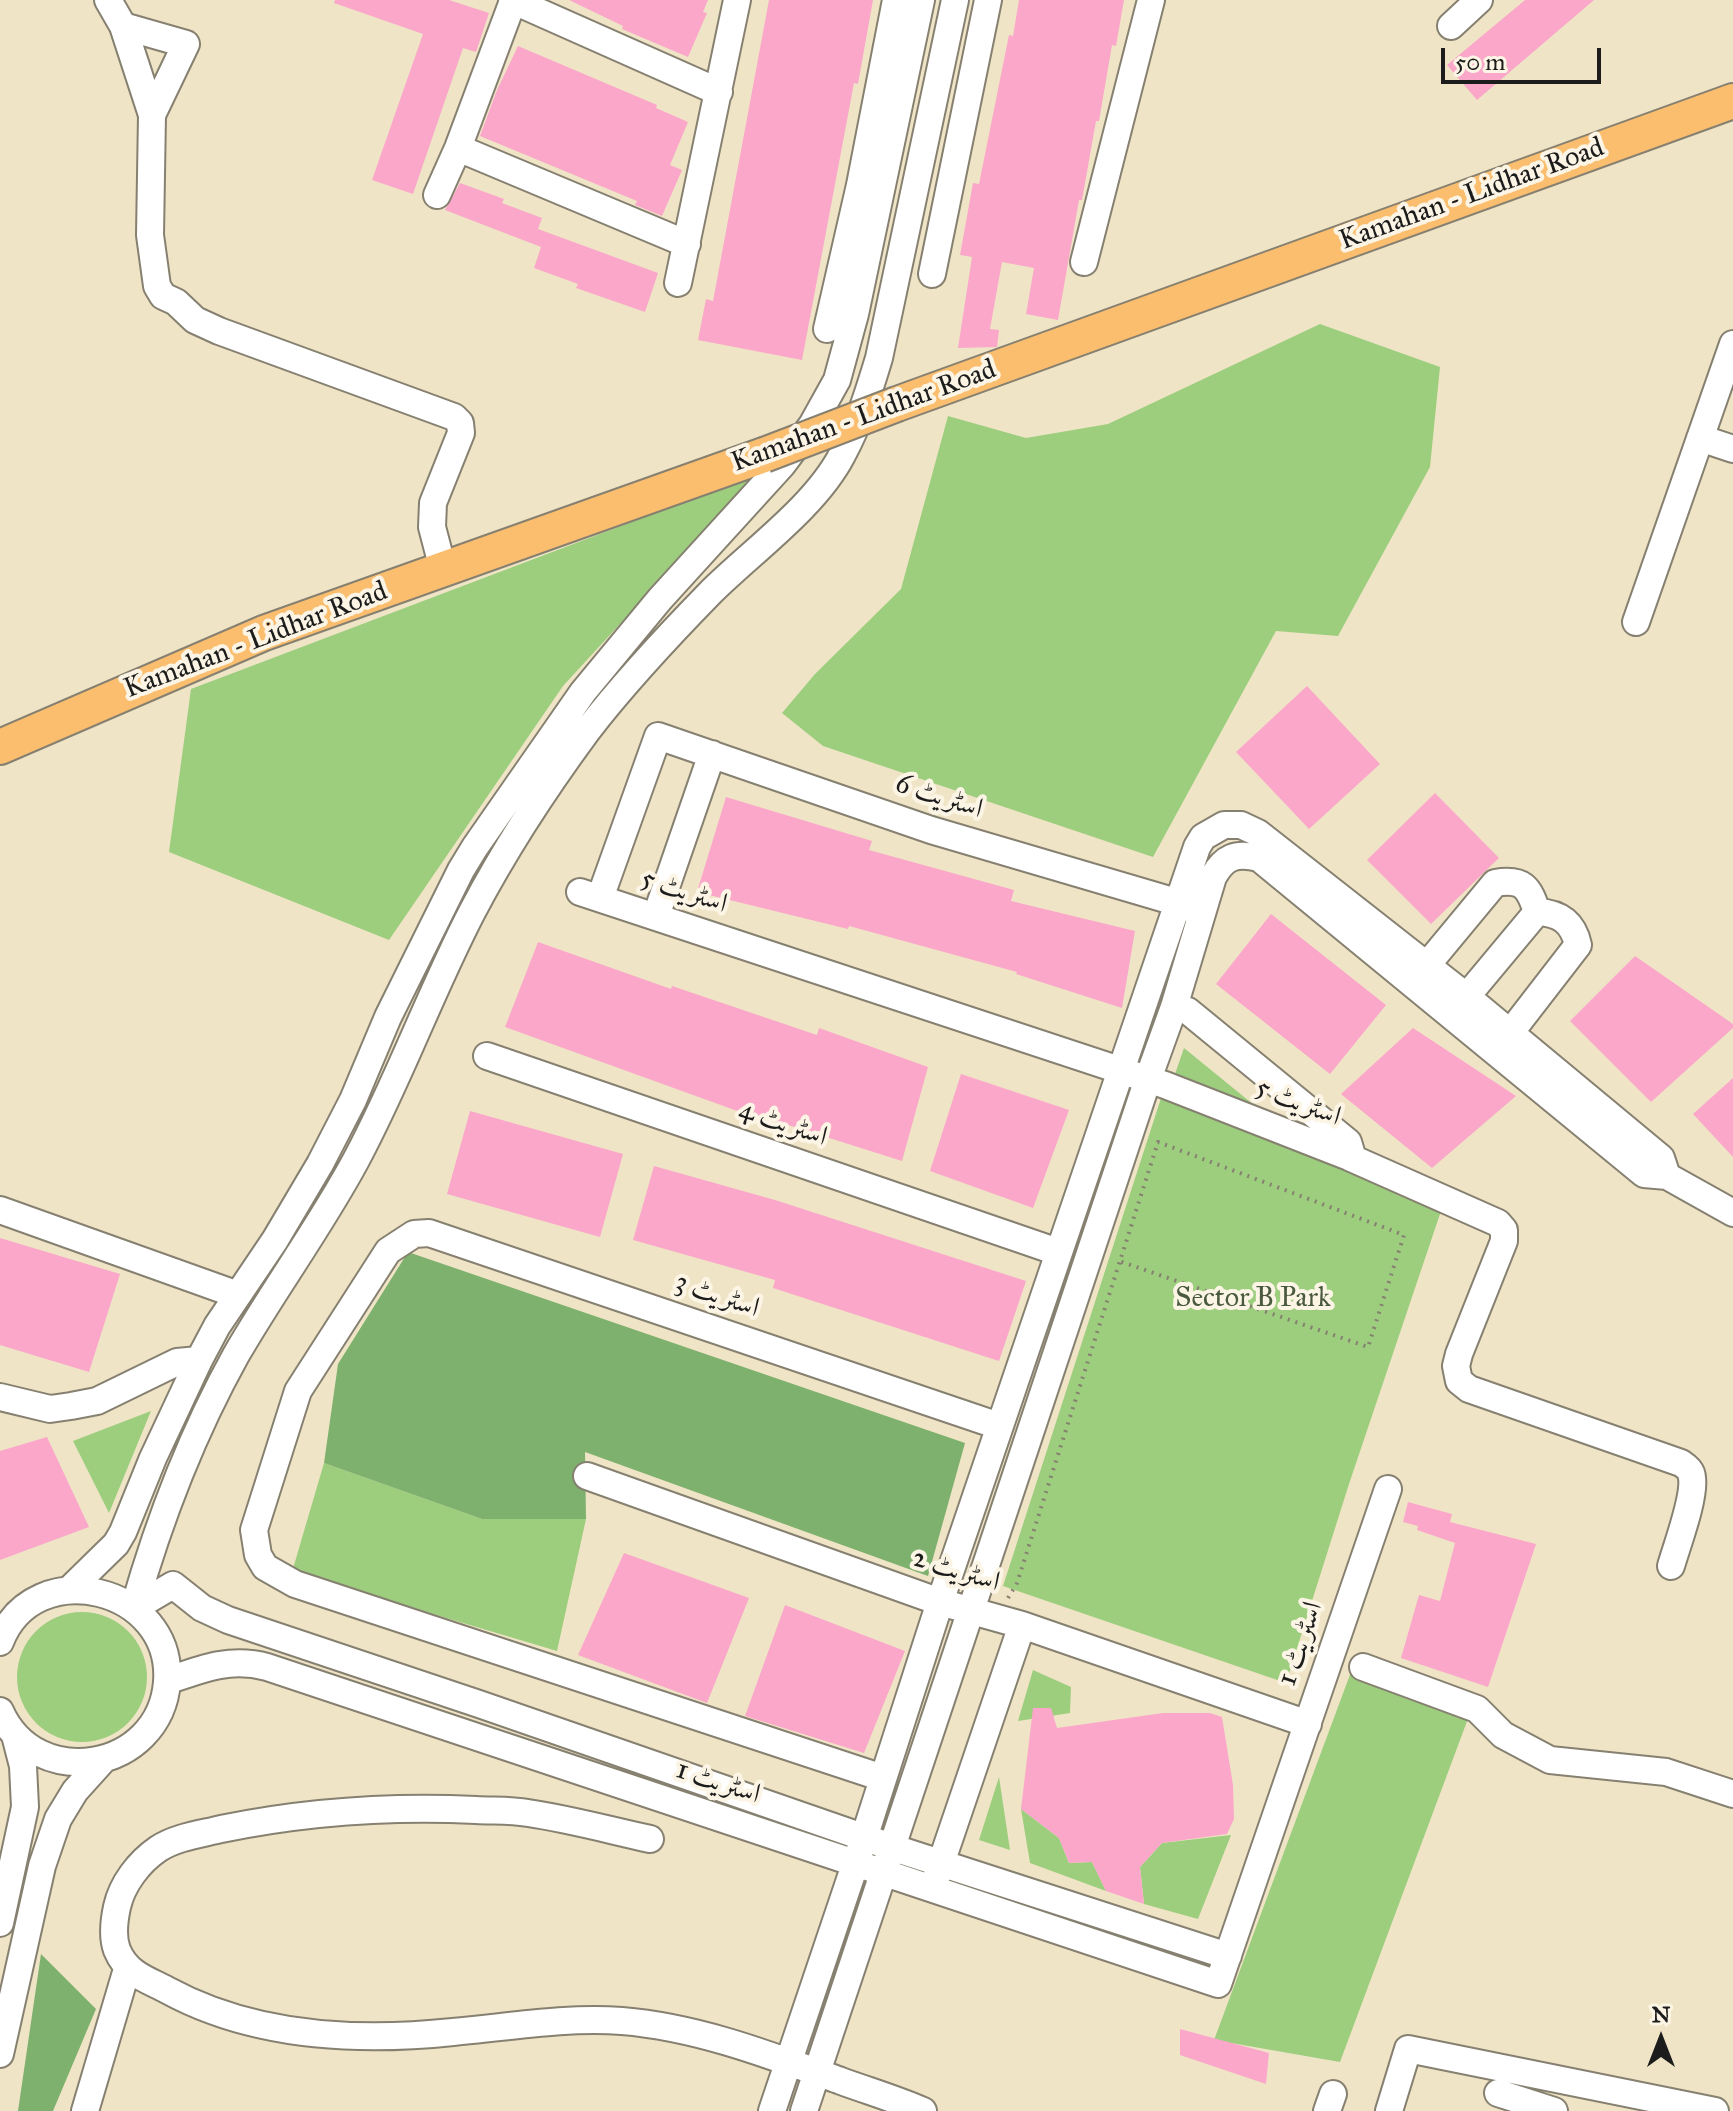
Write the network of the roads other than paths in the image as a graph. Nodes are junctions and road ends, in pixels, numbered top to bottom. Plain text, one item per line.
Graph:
1 (108, 0) edge
2 (512, 0) edge
3 (737, 0) edge
4 (896, 0) edge
5 (921, 0) edge
6 (955, 0) edge
7 (988, 0) edge
8 (1151, 0) edge
9 (1479, 0) edge
10 (123, 26) junction
11 (1451, 26) dead end
12 (719, 92) junction
13 (1733, 101) edge
14 (152, 115) junction
15 (458, 148) junction
16 (437, 195) dead end
17 (687, 244) junction
18 (1084, 262) dead end
19 (932, 274) dead end
20 (678, 283) dead end
21 (827, 329) dead end
22 (1733, 344) edge
23 (1700, 438) junction
24 (1733, 449) edge
25 (443, 569) junction
26 (1636, 622) dead end
27 (0, 747) edge
28 (712, 754) junction
29 (1224, 825) junction
30 (1231, 856) junction
31 (590, 895) joint
32 (1176, 902) junction
33 (1537, 912) junction
34 (1203, 913) junction
35 (656, 916) junction
36 (421, 955) junction
37 (1427, 965) junction
38 (446, 966) junction
39 (1459, 1006) junction
40 (1174, 1007) junction
41 (1510, 1033) junction
42 (487, 1056) dead end
43 (1122, 1071) junction
44 (1148, 1079) junction
45 (1349, 1157) junction
46 (1667, 1176) junction
47 (0, 1210) edge
48 (1733, 1213) edge
49 (1058, 1252) junction
50 (238, 1295) junction
51 (199, 1360) junction
52 (0, 1397) edge
53 (999, 1426) junction
54 (587, 1476) dead end
55 (1388, 1489) dead end
56 (1671, 1566) dead end
57 (69, 1590) junction
58 (940, 1602) junction
59 (29, 1605) junction
60 (134, 1608) junction
61 (0, 1610) edge
62 (971, 1613) junction
63 (1022, 1625) junction
64 (0, 1642) edge
65 (1363, 1667) dead end
66 (167, 1681) junction
67 (4, 1718) edge
68 (1308, 1724) junction
69 (103, 1760) junction
70 (883, 1778) junction
71 (1733, 1794) edge
72 (650, 1839) dead end
73 (860, 1850) junction
74 (888, 1860) junction
75 (941, 1864) junction
76 (932, 1889) junction
77 (0, 1923) edge
78 (1228, 1956) junction
79 (127, 1969) junction
80 (0, 2054) edge
81 (790, 2061) junction
82 (1505, 2067) junction
83 (817, 2072) junction
84 (1496, 2102) edge
85 (1653, 2105) edge
86 (85, 2111) edge
87 (772, 2111) edge
88 (804, 2111) edge
89 (923, 2111) edge
90 (1389, 2111) edge
91 (1554, 2111) edge
92 (1710, 2111) edge

1 - 10 street
2 - 12 street
2 - 15 street
3 - 12 street
4 - 21 street
5 - 36 street
6 - 38 street
7 - 19 street
8 - 18 street
9 - 11 street
10 - 14 street
10 - 14 street
12 - 17 street
13 - 25 main road, Kamahan - Lidhar Road, bridge
14 - 25 street
15 - 16 street
15 - 17 street
17 - 20 street
22 - 23 street
23 - 24 street
23 - 26 street
25 - 27 main road, Kamahan - Lidhar Road
28 - 31 street, اسٹریٹ 6
28 - 32 street, اسٹریٹ 6
28 - 35 street
29 - 30 street
29 - 32 street
29 - 37 street
30 - 34 street
30 - 39 street
31 - 35 street, اسٹریٹ 5
32 - 34 street, اسٹریٹ 6
32 - 43 street
33 - 37 street
33 - 39 street
33 - 41 street
34 - 40 street
35 - 43 street, اسٹریٹ 5
36 - 38 street
36 - 50 street
37 - 39 street
38 - 60 street
39 - 41 street
39 - 46 street
40 - 44 street
40 - 45 street
41 - 46 street
42 - 49 street, اسٹریٹ 4
43 - 44 street, اسٹریٹ 5
43 - 49 street
44 - 45 street, اسٹریٹ 5
44 - 62 street
45 - 56 street, اسٹریٹ 5
46 - 48 street
47 - 50 street
49 - 53 street
50 - 51 street
51 - 52 street
51 - 57 street
53 - 58 street
53 - 70 street, اسٹریٹ 3
54 - 58 street, اسٹریٹ 2
55 - 68 street, اسٹریٹ 1
57 - 59 street
57 - 60 street
58 - 62 street, اسٹریٹ 2
58 - 70 street
59 - 61 street
59 - 64 street
60 - 66 street
60 - 73 street, اسٹریٹ 1
62 - 63 street, اسٹریٹ 2
62 - 74 street
63 - 68 street, اسٹریٹ 2
63 - 75 street
65 - 71 street
66 - 69 street
66 - 73 street, اسٹریٹ 1
67 - 69 street
67 - 77 street
68 - 78 street, اسٹریٹ 1
69 - 80 street
70 - 73 street
72 - 79 street
73 - 74 street, اسٹریٹ 1
73 - 81 street
74 - 75 street, اسٹریٹ 1
74 - 76 street, اسٹریٹ 1
74 - 83 street
75 - 76 street
75 - 78 street, اسٹریٹ 1
76 - 78 street, اسٹریٹ 1
79 - 81 street
79 - 86 street
81 - 83 street
81 - 87 street
82 - 84 street
82 - 85 street
82 - 90 street
83 - 88 street
83 - 89 street
84 - 91 street
85 - 92 street

